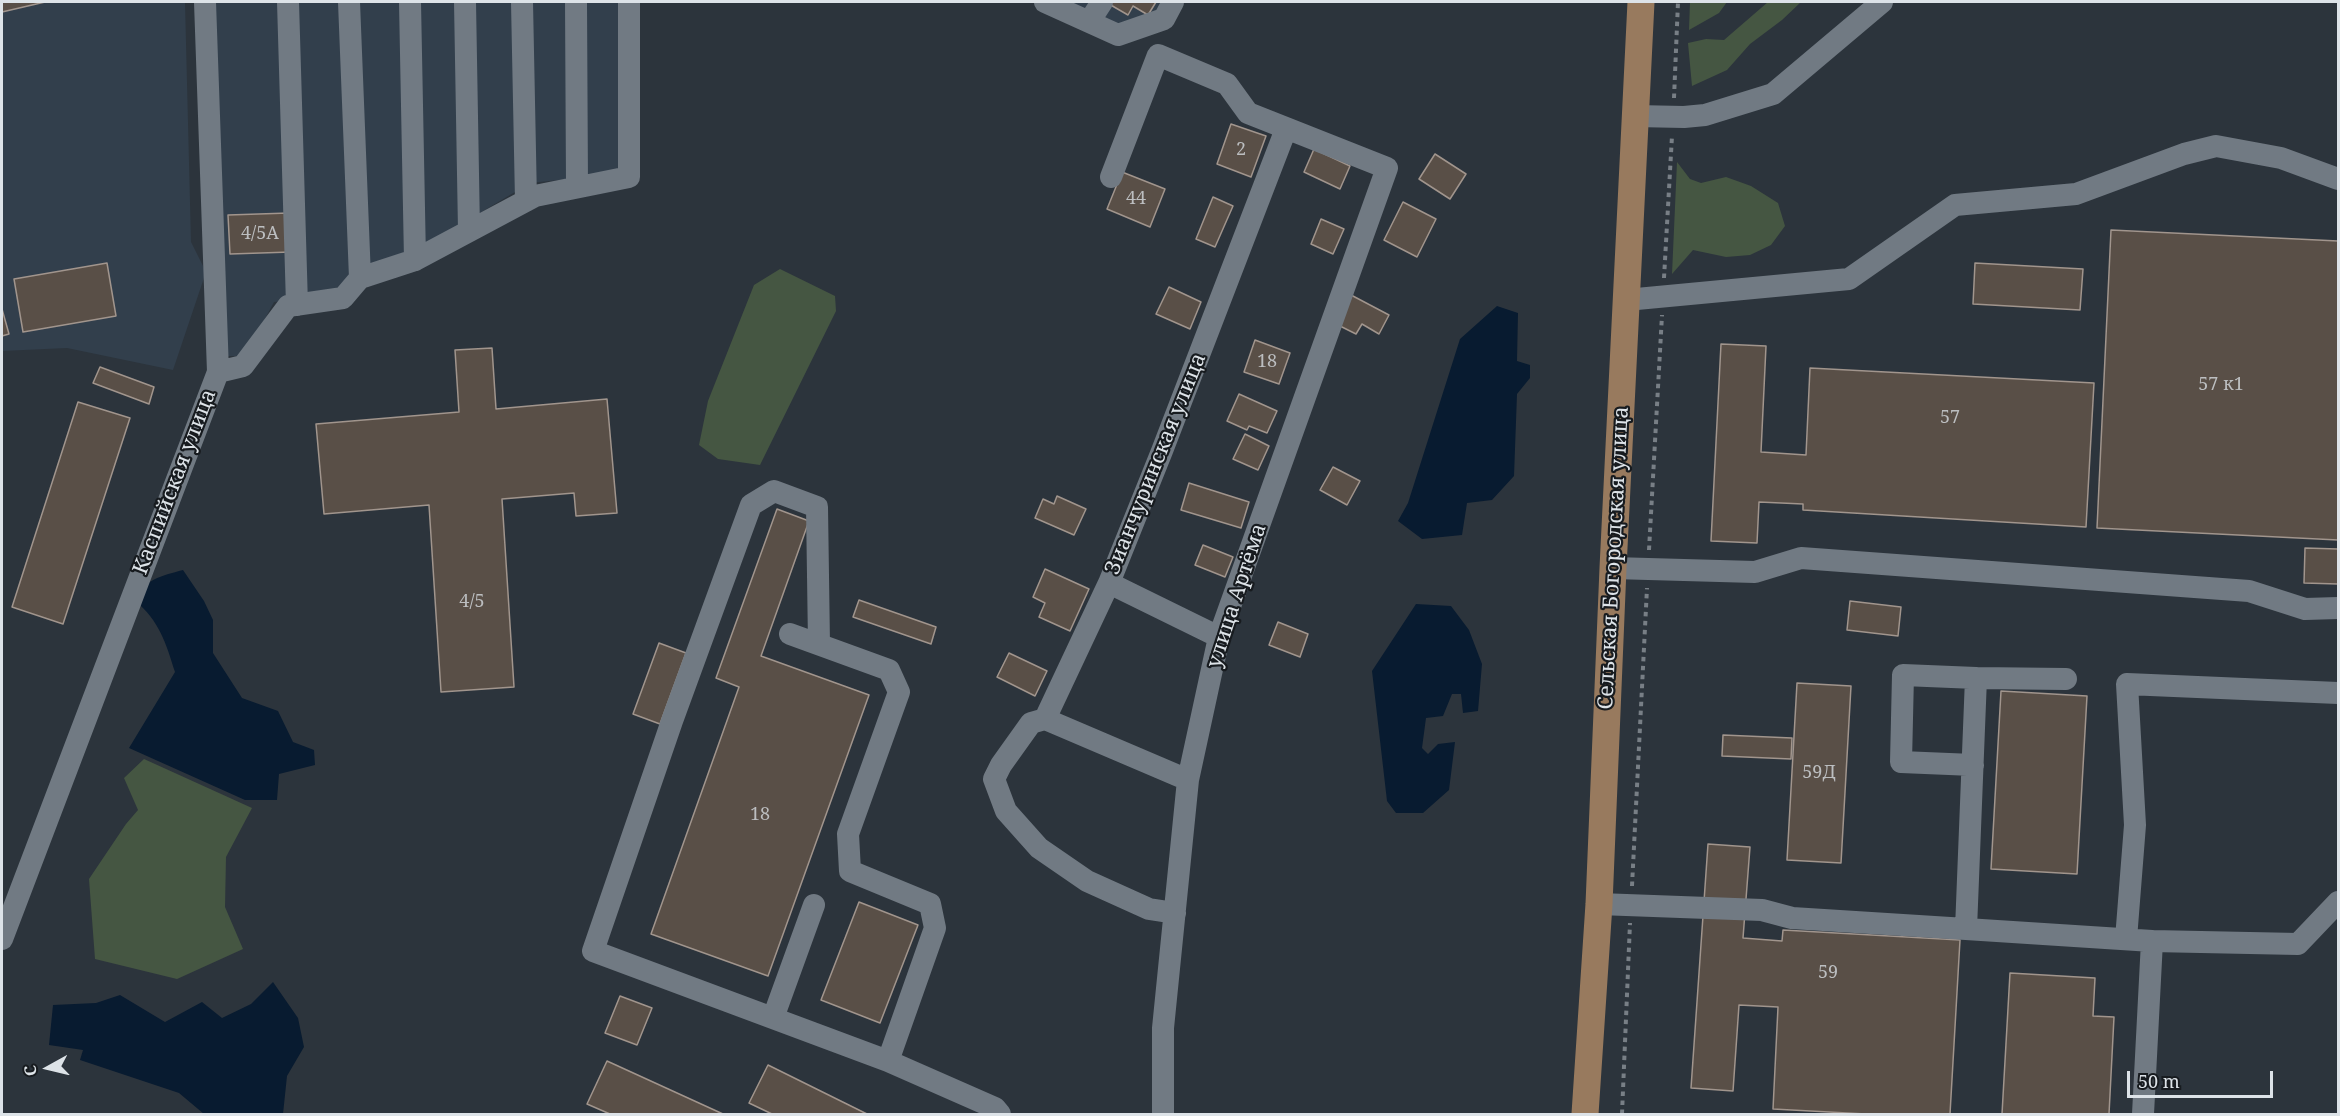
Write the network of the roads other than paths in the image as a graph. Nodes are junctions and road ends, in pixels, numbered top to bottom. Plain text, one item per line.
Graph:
1 (205, 2) edge
2 (288, 2) edge
3 (349, 2) edge
4 (411, 2) edge
5 (465, 2) edge
6 (522, 2) edge
7 (576, 2) edge
8 (629, 2) edge
9 (1045, 2) edge
10 (1102, 2) edge
11 (1173, 2) edge
12 (1641, 2) edge
13 (1882, 2) edge
14 (1089, 22) junction
15 (1635, 116) junction
16 (1286, 129) junction
17 (1112, 177) dead end
18 (2338, 179) edge
19 (577, 186) junction
20 (526, 201) junction
21 (469, 231) junction
22 (415, 260) junction
23 (360, 278) junction
24 (1626, 300) junction
25 (297, 305) junction
26 (218, 372) junction
27 (1613, 568) junction
28 (1109, 583) junction
29 (2338, 608) edge
30 (790, 634) dead end
31 (1219, 637) junction
32 (819, 644) junction
33 (1976, 678) junction
34 (2066, 679) dead end
35 (2338, 693) edge
36 (1045, 719) junction
37 (1973, 765) junction
38 (1188, 780) junction
39 (2338, 902) edge
40 (1599, 904) junction
41 (814, 905) dead end
42 (1175, 913) junction
43 (1966, 929) junction
44 (2, 939) edge
45 (2126, 939) junction
46 (2152, 941) junction
47 (773, 1018) junction
48 (888, 1061) junction
49 (1000, 1114) edge
50 (1163, 1114) edge
51 (1585, 1114) edge
52 (2143, 1114) edge

1 - 26 street, Каспийская улица
2 - 25 street
3 - 23 street
4 - 22 street
5 - 21 street
6 - 20 street
7 - 19 street
8 - 19 street
9 - 14 street
10 - 14 street
11 - 14 street
12 - 15 main road, Сельская Богородская улица
13 - 15 street
15 - 24 main road, Сельская Богородская улица
16 - 17 street
16 - 28 street, Зианчуринская улица
16 - 31 street, улица Артёма
18 - 24 street
19 - 20 street
20 - 21 street
21 - 22 street
22 - 23 street
23 - 25 street
24 - 27 main road, Сельская Богородская улица
25 - 26 street
26 - 44 street, Каспийская улица
27 - 29 street
27 - 40 main road, Сельская Богородская улица
28 - 31 street
28 - 36 street, Зианчуринская улица
30 - 32 street
31 - 38 street, улица Артёма
32 - 47 street
32 - 48 street
33 - 34 street
33 - 37 street
33 - 37 street
35 - 45 street
36 - 38 street
36 - 42 street, Зианчуринская улица
37 - 43 street
38 - 42 street, улица Артёма
39 - 46 street
40 - 43 street
40 - 51 main road, Сельская Богородская улица
41 - 47 street
42 - 50 street, улица Артёма
43 - 45 street
45 - 46 street
46 - 52 street
47 - 48 street
48 - 49 street

